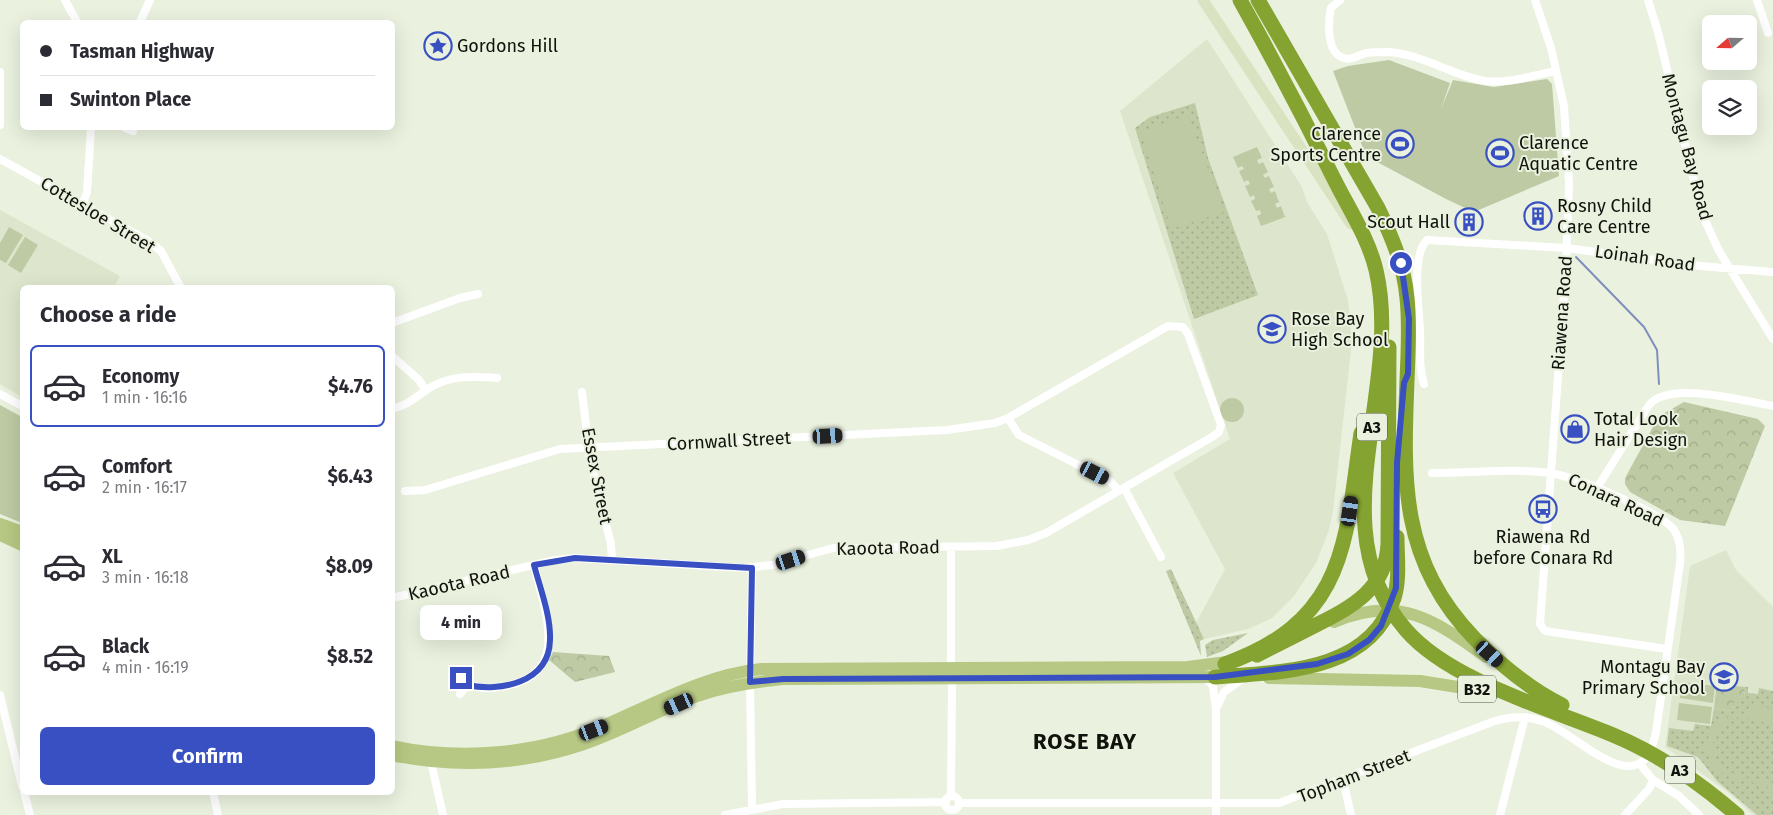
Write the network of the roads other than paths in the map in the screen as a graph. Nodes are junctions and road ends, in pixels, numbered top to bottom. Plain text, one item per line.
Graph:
1 (65, 0) edge
2 (150, 0) edge
3 (1203, 0) edge
4 (1240, 0) edge
5 (1258, 0) edge
6 (1266, 0) edge
7 (1340, 0) edge
8 (1535, 0) edge
9 (1648, 0) edge
10 (1757, 0) edge
11 (76, 20) edge
12 (141, 20) edge
13 (1768, 32) dead end
14 (1294, 62) junction
15 (1556, 71) junction
16 (0, 72) edge
17 (1299, 108) junction
18 (0, 125) edge
19 (91, 130) edge
20 (0, 159) edge
21 (83, 203) junction
22 (1567, 248) junction
23 (1730, 268) junction
24 (1773, 272) edge
25 (1377, 275) junction
26 (179, 285) edge
27 (478, 294) dead end
28 (395, 322) edge
29 (1183, 327) joint
30 (1773, 339) edge
31 (395, 359) edge
32 (1408, 374) junction
33 (497, 378) dead end
34 (1424, 384) dead end
35 (426, 391) junction
36 (582, 392) dead end
37 (0, 394) edge
38 (20, 405) edge
39 (1773, 406) edge
40 (395, 408) edge
41 (1008, 418) junction
42 (589, 448) junction
43 (1432, 473) dead end
44 (1550, 473) junction
45 (1597, 488) junction
46 (1121, 489) junction
47 (405, 491) dead end
48 (0, 524) edge
49 (20, 531) edge
50 (0, 535) edge
51 (20, 544) edge
52 (952, 547) junction
53 (1162, 557) dead end
54 (612, 560) junction
55 (534, 565) junction
56 (752, 568) junction
57 (395, 597) edge
58 (1668, 649) junction
59 (1257, 655) junction
60 (1225, 664) junction
61 (952, 673) junction
62 (750, 676) junction
63 (1196, 677) junction
64 (1215, 677) junction
65 (1245, 677) junction
66 (461, 678) dead end
67 (467, 685) junction
68 (1530, 686) junction
69 (460, 694) dead end
70 (0, 695) edge
71 (1532, 702) junction
72 (1216, 709) junction
73 (1525, 717) junction
74 (1615, 736) junction
75 (395, 746) edge
76 (395, 756) edge
77 (431, 762) junction
78 (1640, 764) junction
79 (20, 778) edge
80 (1343, 780) junction
81 (1653, 780) junction
82 (25, 795) edge
83 (214, 795) edge
84 (949, 799) junction
85 (959, 803) junction
86 (1216, 803) junction
87 (752, 808) junction
88 (952, 812) edge
89 (30, 815) edge
90 (218, 815) edge
91 (442, 815) edge
92 (725, 815) edge
93 (1216, 815) edge
94 (1351, 815) edge
95 (1500, 815) edge
96 (1625, 815) edge
97 (1699, 815) edge
98 (1737, 815) edge

1 - 11 street
2 - 12 street
3 - 25 main road
4 - 17 highway, A3
5 - 14 highway, A3
6 - 14 main road, A3
7 - 15 street
8 - 15 street, Riawena Road
9 - 23 street, Montagu Bay Road
10 - 13 street
14 - 32 highway, A3
15 - 22 street, Riawena Road
16 - 18 street
17 - 25 highway, A3
17 - 59 highway, A3
19 - 21 street
20 - 21 street, Cottesloe Street
21 - 26 street, Cottesloe Street
22 - 23 street, Loinah Road
22 - 34 street, Loinah Road
22 - 44 street, Riawena Road
23 - 24 street, Loinah Road
23 - 30 street, Montagu Bay Road
25 - 60 highway
25 - 71 highway, A3
27 - 28 street
29 - 41 street, Cornwall Street
29 - 46 street, Kaoota Road
31 - 35 street
32 - 64 highway, B32
32 - 68 highway, A3
32 - 74 highway, A3
33 - 35 street
35 - 40 street
36 - 42 street, Essex Street
37 - 38 street
39 - 45 street
41 - 42 street, Cornwall Street
41 - 46 street
42 - 47 street, Cornwall Street
42 - 54 street, Essex Street
43 - 44 street, Conara Road
44 - 45 street, Conara Road
44 - 58 street, Riawena Road
45 - 58 street, Conara Road
46 - 52 street, Kaoota Road
46 - 53 street
48 - 49 main road
50 - 51 main road
52 - 56 street, Kaoota Road
52 - 61 street
54 - 55 street, Kaoota Road
54 - 56 street, Kaoota Road
55 - 57 street, Kaoota Road
55 - 67 street
56 - 62 street
58 - 78 street, Conara Road
59 - 60 main road, B32
59 - 68 main road, A3
60 - 61 main road, B32
61 - 62 main road, B32
61 - 63 main road, B32
61 - 84 street
62 - 75 main road, B32
62 - 77 main road, B32
62 - 87 street
63 - 64 main road, B32
63 - 72 street
64 - 65 main road, B32
65 - 71 main road, B32
65 - 72 street
66 - 67 street
67 - 69 street
68 - 74 highway, A3
70 - 79 street
71 - 74 highway, A3
72 - 86 street
73 - 78 street, Topham Street
73 - 80 street, Topham Street
73 - 95 street
74 - 98 highway, A3
76 - 77 main road, B32
77 - 91 street
78 - 81 street
80 - 86 street, Topham Street
80 - 94 street
81 - 96 street
81 - 97 street
82 - 89 street
83 - 90 street
84 - 85 street
84 - 87 street
84 - 88 street
85 - 86 street, Topham Street
85 - 88 street
86 - 93 street
87 - 92 street

